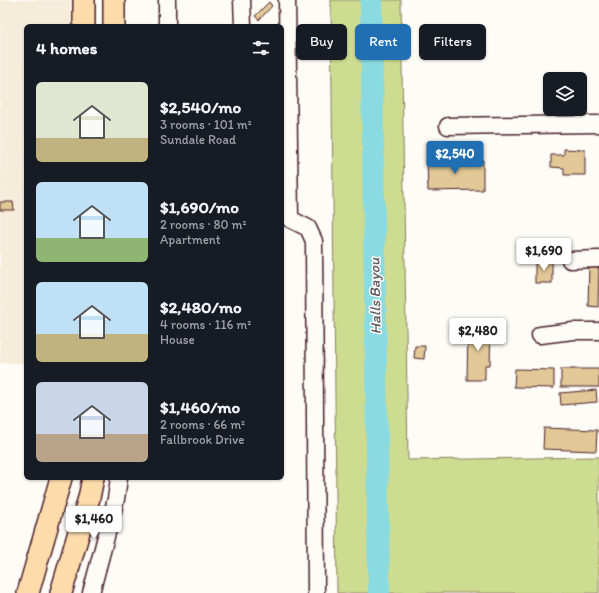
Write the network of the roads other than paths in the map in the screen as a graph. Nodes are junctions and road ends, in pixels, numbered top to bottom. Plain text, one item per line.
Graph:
1 (84, 0) edge
2 (114, 0) edge
3 (166, 0) edge
4 (242, 0) edge
5 (287, 0) edge
6 (84, 24) edge
7 (114, 24) edge
8 (167, 24) edge
9 (243, 24) edge
10 (599, 124) edge
11 (448, 126) dead end
12 (286, 220) edge
13 (599, 259) edge
14 (570, 260) dead end
15 (599, 331) edge
16 (540, 336) dead end
17 (60, 480) edge
18 (93, 480) edge
19 (119, 480) edge
20 (28, 593) edge
21 (61, 593) edge
22 (91, 593) edge
23 (316, 593) edge

1 - 6 main road
2 - 7 main road
3 - 8 street
4 - 9 street
5 - 12 street
10 - 11 street
12 - 23 street
13 - 14 street
15 - 16 street
17 - 20 main road
18 - 21 main road
19 - 22 street

